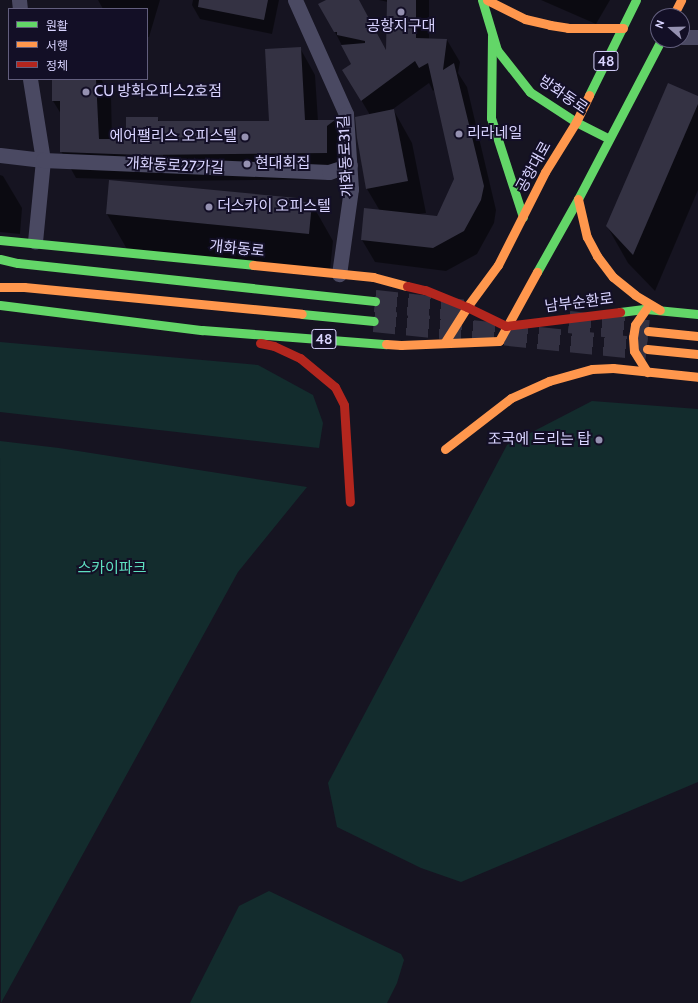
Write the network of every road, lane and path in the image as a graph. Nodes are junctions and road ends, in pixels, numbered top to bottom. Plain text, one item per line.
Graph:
1 (295, 0) edge
2 (482, 0) edge
3 (487, 0) edge
4 (636, 0) edge
5 (623, 28) junction
6 (492, 36) junction
7 (657, 48) edge
8 (30, 80) edge
9 (576, 122) junction
10 (608, 138) junction
11 (0, 155) edge
12 (42, 160) junction
13 (350, 165) junction
14 (578, 199) junction
15 (523, 217) junction
16 (0, 240) edge
17 (35, 242) junction
18 (0, 260) edge
19 (339, 274) junction
20 (373, 278) junction
21 (0, 287) edge
22 (375, 301) tunnel mouth
23 (0, 305) edge
24 (467, 307) junction
25 (646, 309) junction
26 (660, 310) junction
27 (698, 314) edge
28 (506, 326) junction
29 (374, 329) junction
30 (202, 330) junction
31 (648, 331) tunnel mouth
32 (698, 336) edge
33 (364, 342) junction
34 (446, 342) junction
35 (647, 349) tunnel mouth
36 (698, 354) edge
37 (647, 372) junction
38 (698, 377) edge
39 (445, 449) dead end
40 (350, 502) dead end

1 - 13 street, 개화동로31길
2 - 6 main road, 방화동로
3 - 5 main road
4 - 5 main road, 공항대로 / 48
5 - 9 main road, 공항대로 / 48
6 - 9 main road, 방화동로
6 - 15 main road
7 - 10 main road, 48
8 - 12 street
9 - 10 main road, 방화동로
9 - 15 main road, 공항대로 / 48
10 - 14 main road, 48
11 - 12 street, 개화동로27가길
12 - 13 street, 개화동로27가길
12 - 17 street
13 - 19 street, 개화동로31길
14 - 26 main road
14 - 28 main road, 48
15 - 24 main road, 공항대로 / 48
16 - 17 main road, 개화동로
17 - 19 main road, 개화동로
18 - 22 main road
19 - 20 main road, 개화동로
20 - 24 main road, 개화동로
20 - 29 main road
21 - 29 main road
23 - 30 main road, 48
24 - 28 main road
24 - 34 main road, 공항대로 / 48
25 - 26 main road, 남부순환로
25 - 28 main road, 남부순환로
25 - 37 main road
26 - 27 main road, 남부순환로
28 - 34 main road, 48
29 - 33 main road
30 - 33 main road, 48
30 - 40 main road
31 - 32 main road
33 - 34 main road, 48
35 - 36 main road
37 - 38 main road
37 - 39 main road

